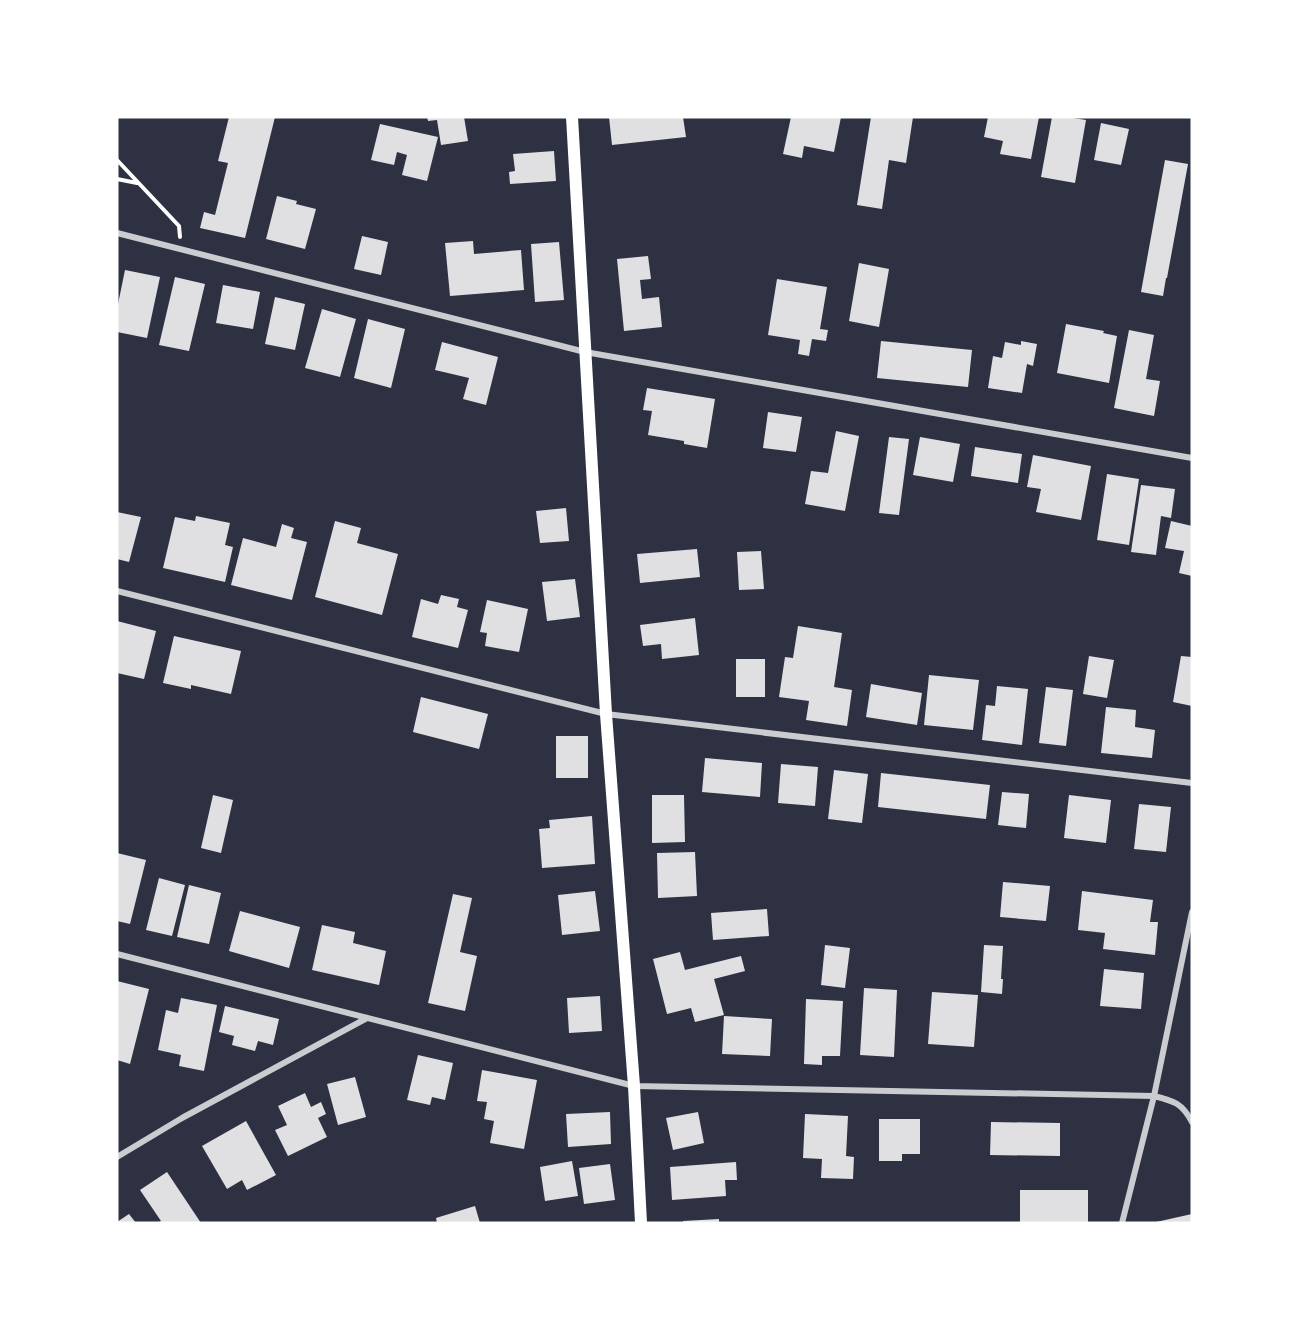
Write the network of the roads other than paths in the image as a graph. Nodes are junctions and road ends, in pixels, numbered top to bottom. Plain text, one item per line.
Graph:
1 (572, 117) edge
2 (117, 233) edge
3 (585, 352) junction
4 (1192, 458) edge
5 (117, 591) edge
6 (606, 714) junction
7 (1192, 783) edge
8 (1192, 912) edge
9 (117, 954) edge
10 (367, 1018) junction
11 (634, 1086) junction
12 (1154, 1096) junction
13 (1192, 1122) edge
14 (117, 1157) edge
15 (641, 1223) edge
16 (1122, 1223) edge

1 - 3 main road
2 - 3 street
3 - 4 street
3 - 6 main road
5 - 6 street
6 - 7 street
6 - 11 main road
8 - 12 street
9 - 10 street
10 - 11 street
10 - 14 street
11 - 12 street
11 - 15 main road
12 - 13 street
12 - 16 street

